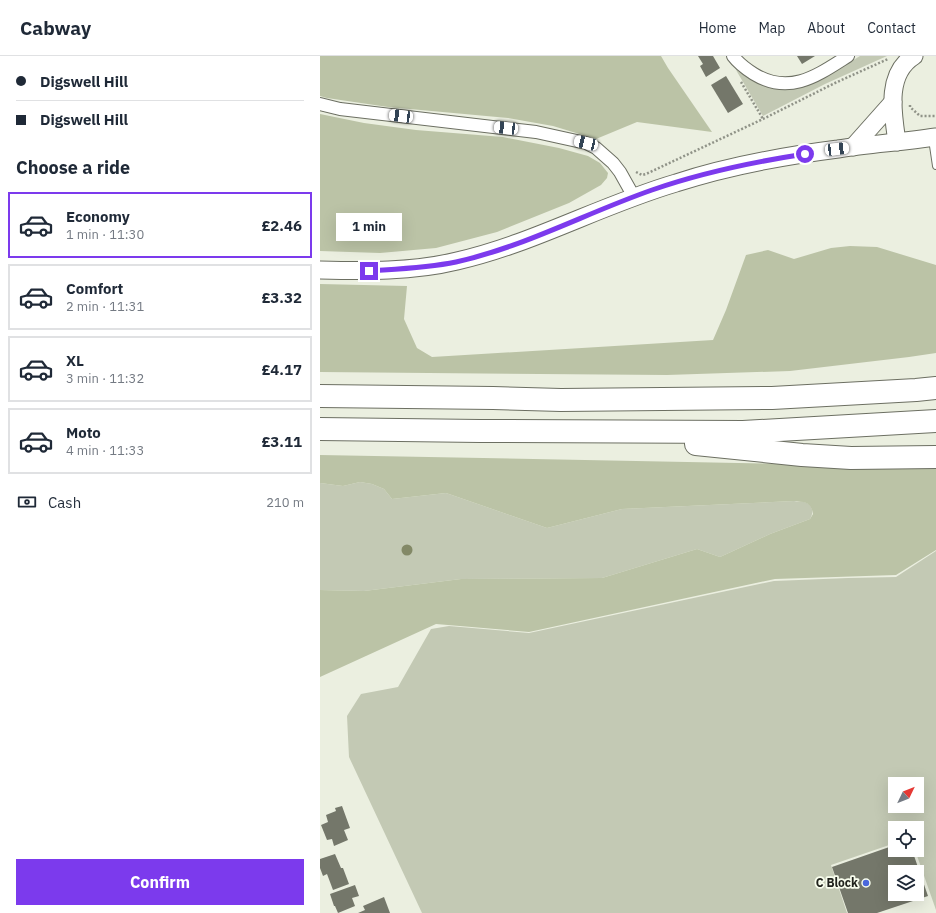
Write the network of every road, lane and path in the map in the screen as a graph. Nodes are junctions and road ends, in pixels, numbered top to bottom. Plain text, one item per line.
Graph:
1 (848, 56) edge
2 (914, 56) edge
3 (735, 58) edge
4 (889, 59) dead end
5 (901, 102) junction
6 (320, 104) edge
7 (936, 116) edge
8 (763, 119) junction
9 (934, 138) edge
10 (897, 142) junction
11 (853, 147) junction
12 (936, 166) edge
13 (620, 172) junction
14 (634, 197) junction
15 (320, 270) edge
16 (936, 378) edge
17 (936, 388) edge
18 (883, 392) junction
19 (320, 396) edge
20 (936, 421) edge
21 (320, 429) edge
22 (566, 432) junction
23 (936, 456) edge

1 - 3 street
2 - 5 main road
3 - 8 path
4 - 8 path
5 - 7 path
5 - 10 main road
5 - 11 main road
6 - 13 street
8 - 13 path
9 - 10 main road
9 - 12 lane
10 - 11 main road
11 - 14 main road
13 - 14 street
14 - 15 main road
16 - 18 highway
17 - 18 highway
18 - 19 highway
20 - 22 highway
21 - 22 highway
22 - 23 highway

